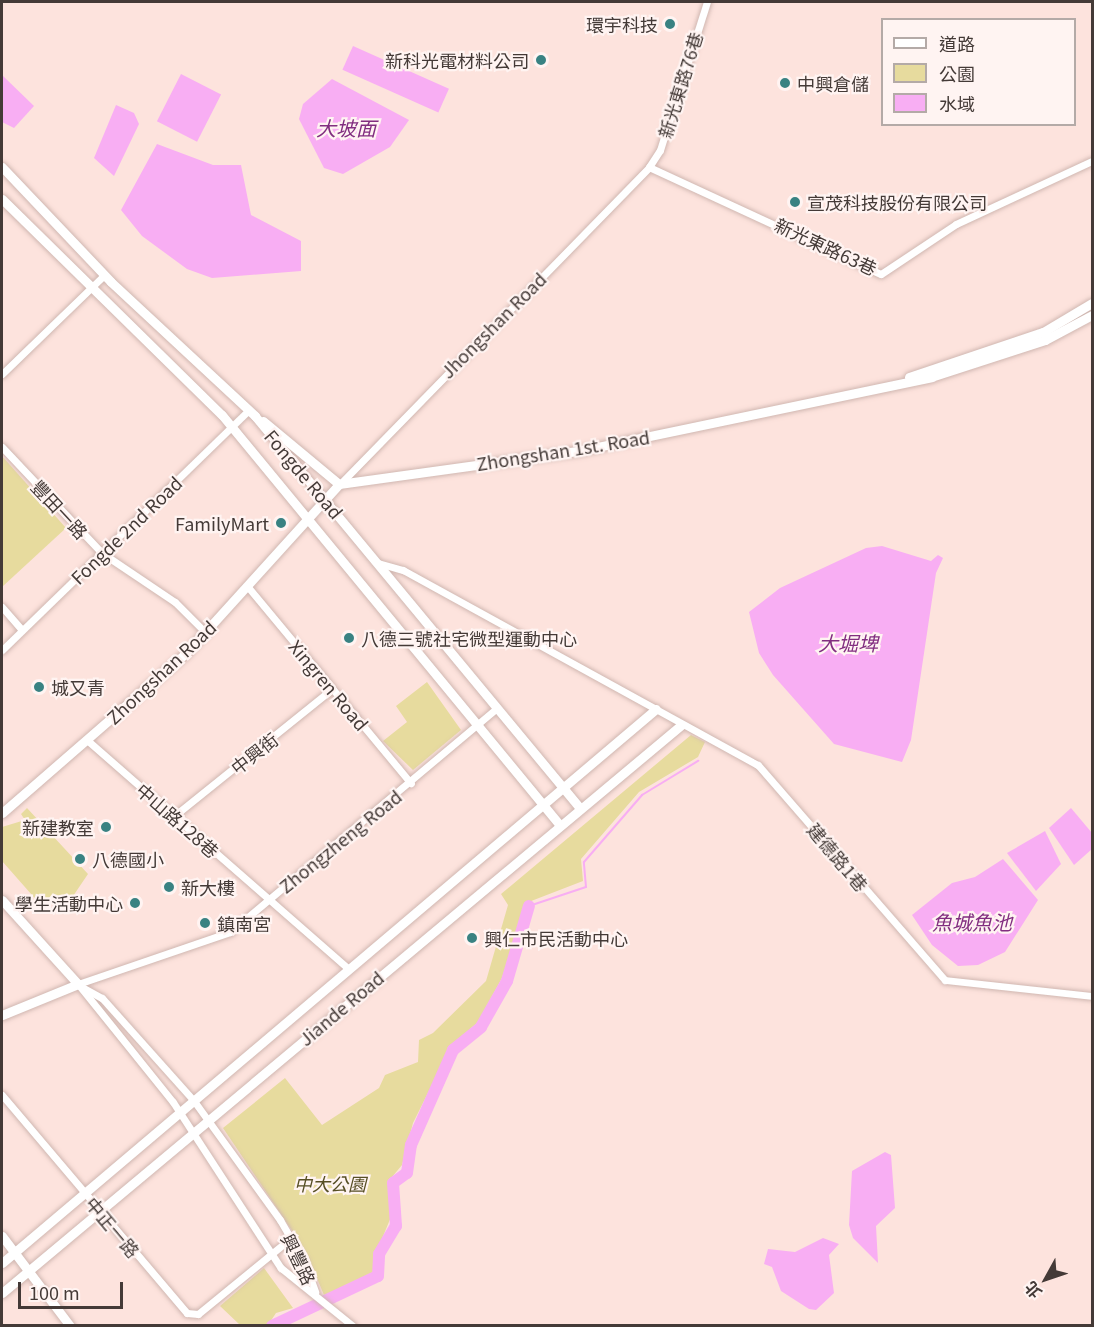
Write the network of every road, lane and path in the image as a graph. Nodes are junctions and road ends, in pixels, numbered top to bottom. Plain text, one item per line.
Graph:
1 (706, 2) edge
2 (1092, 161) edge
3 (2, 167) edge
4 (649, 167) junction
5 (2, 199) edge
6 (104, 275) junction
7 (89, 290) junction
8 (1092, 303) edge
9 (1092, 315) edge
10 (2, 374) edge
11 (884, 386) junction
12 (252, 413) junction
13 (232, 426) junction
14 (2, 447) edge
15 (339, 484) junction
16 (326, 499) junction
17 (309, 518) junction
18 (102, 553) junction
19 (378, 563) junction
20 (248, 587) junction
21 (2, 607) edge
22 (22, 630) junction
23 (206, 633) junction
24 (2, 650) edge
25 (333, 689) junction
26 (497, 708) junction
27 (656, 709) junction
28 (478, 725) junction
29 (681, 725) junction
30 (87, 740) junction
31 (411, 783) junction
32 (565, 789) junction
33 (545, 806) junction
34 (579, 807) junction
35 (2, 813) edge
36 (174, 816) junction
37 (559, 824) junction
38 (269, 899) junction
39 (2, 900) edge
40 (349, 969) junction
41 (78, 984) junction
42 (1092, 996) edge
43 (2, 1015) edge
44 (2, 1095) edge
45 (194, 1101) junction
46 (180, 1113) junction
47 (208, 1120) junction
48 (192, 1133) junction
49 (85, 1193) junction
50 (100, 1211) junction
51 (2, 1236) edge
52 (291, 1238) junction
53 (14, 1253) junction
54 (272, 1253) junction
55 (2, 1263) edge
56 (28, 1271) junction
57 (2, 1293) edge
58 (317, 1295) junction
59 (70, 1326) edge
60 (353, 1326) edge

1 - 4 street, 新光東路76巷
2 - 4 street, 新光東路63巷
3 - 6 main road, Fongde Road
4 - 15 street, Jhongshan Road
5 - 7 main road, Fongde Road
6 - 7 street
6 - 12 main road, Fongde Road
7 - 10 street
7 - 13 main road, Fongde Road
8 - 11 main road
9 - 11 main road
11 - 15 main road, Zhongshan 1st. Road
12 - 13 street, Fongde 2nd Road
12 - 15 main road
12 - 16 main road, Fongde Road
13 - 17 main road, Fongde Road
13 - 18 street, Fongde 2nd Road
14 - 18 street, 豐田一路
15 - 16 main road
16 - 17 main road
16 - 19 main road, Fongde Road
17 - 20 main road, Zhongshan Road
17 - 28 main road, Fongde Road
18 - 22 street, Fongde 2nd Road
18 - 23 street, 豐田一路
19 - 26 main road, Fongde Road
19 - 27 street, 建德路1巷
20 - 23 main road, Zhongshan Road
20 - 25 street, Xingren Road
21 - 22 street
22 - 24 street, Fongde 2nd Road
23 - 30 main road, Zhongshan Road
25 - 31 street, Xingren Road
25 - 36 street, 中興街
26 - 28 street, Zhongzheng Road
26 - 32 main road, Fongde Road
27 - 29 street, 建德路1巷
27 - 32 main road, Jiande Road
28 - 31 street, Zhongzheng Road
28 - 33 main road, Fongde Road
29 - 34 main road, Jiande Road
29 - 42 street, 建德路1巷
30 - 35 main road, Zhongshan Road
30 - 36 street, 中山路128巷
31 - 38 street, Zhongzheng Road
32 - 33 main road, Jiande Road
32 - 34 main road, Fongde Road
33 - 37 main road, Fongde Road
33 - 40 main road, Jiande Road
34 - 37 main road, Jiande Road
36 - 38 street, 中山路128巷
37 - 47 main road, Jiande Road
38 - 40 street, 中山路128巷
38 - 41 street, Zhongzheng Road
39 - 41 main road
40 - 45 main road, Jiande Road
41 - 43 main road, Zhongzheng Road
41 - 45 street, 興豐路
41 - 46 street, 興豐路
44 - 49 street, 中正一路
45 - 46 main road, Jiande Road
45 - 47 street, 興豐路
46 - 48 street, 興豐路
46 - 49 main road, Jiande Road
47 - 48 main road, Jiande Road
47 - 52 street, 興豐路
48 - 50 main road, Jiande Road
48 - 54 street, 興豐路
49 - 50 street, 中正一路
49 - 53 main road, Jiande Road
50 - 54 street, 中正一路
50 - 56 main road, Jiande Road
51 - 53 main road
52 - 54 street, 中正一路
52 - 58 street, 興豐路
53 - 55 main road, Jiande Road
53 - 56 main road
54 - 58 street, 興豐路
56 - 57 main road, Jiande Road
56 - 59 main road
58 - 60 street

